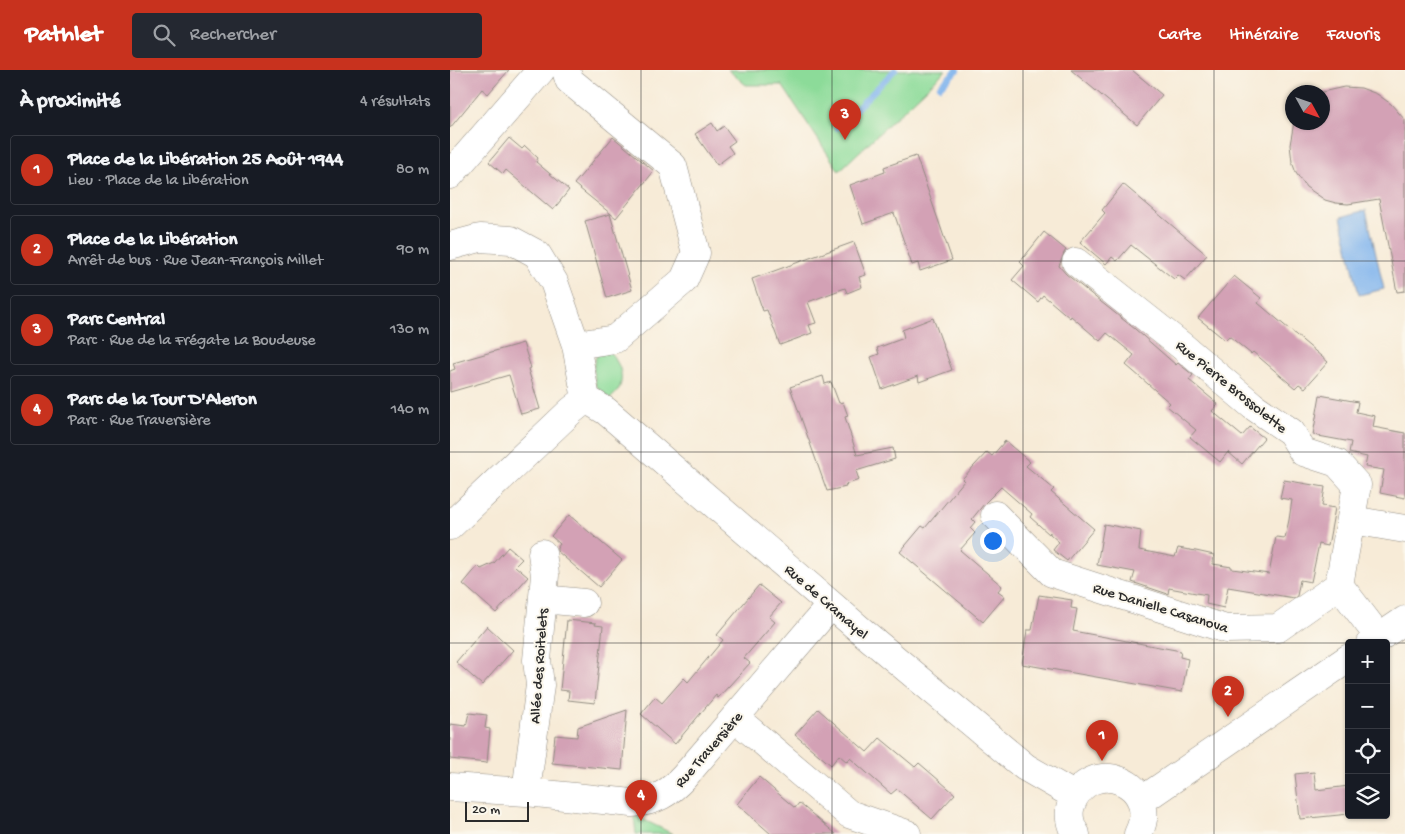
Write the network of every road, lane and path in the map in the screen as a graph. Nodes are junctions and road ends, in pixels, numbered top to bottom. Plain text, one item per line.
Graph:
1 (541, 70) edge
2 (566, 70) edge
3 (450, 175) edge
4 (450, 246) edge
5 (1076, 262) dead end
6 (576, 345) junction
7 (586, 399) junction
8 (995, 515) dead end
9 (1352, 520) junction
10 (450, 526) edge
11 (1405, 529) edge
12 (542, 553) dead end
13 (1340, 585) junction
14 (543, 599) junction
15 (584, 603) dead end
16 (831, 605) junction
17 (1405, 620) edge
18 (1374, 639) edge
19 (1376, 639) edge
20 (1345, 661) edge
21 (735, 718) junction
22 (450, 787) edge
23 (526, 792) junction
24 (1075, 796) junction
25 (1141, 801) junction
26 (906, 834) edge
27 (1076, 834) edge
28 (1138, 834) edge

1 - 3 street
2 - 6 street
4 - 6 street
5 - 9 street, Rue Pierre Brossolette
6 - 7 street
7 - 10 street
7 - 16 street, Rue de Cramayel
8 - 13 street, Rue Danielle Casanova
9 - 11 street
9 - 13 street, Rue Pierre Brossolette
12 - 14 street, Allée des Roitelets
13 - 18 street
14 - 15 street, Allée des Roitelets
14 - 23 street, Allée des Roitelets
16 - 21 street, Rue Traversière
16 - 24 street, Rue de Cramayel
17 - 19 street
20 - 25 street
21 - 23 street, Rue Traversière
21 - 26 street
22 - 23 street, Rue Traversière
24 - 25 street
24 - 27 street
25 - 28 street

